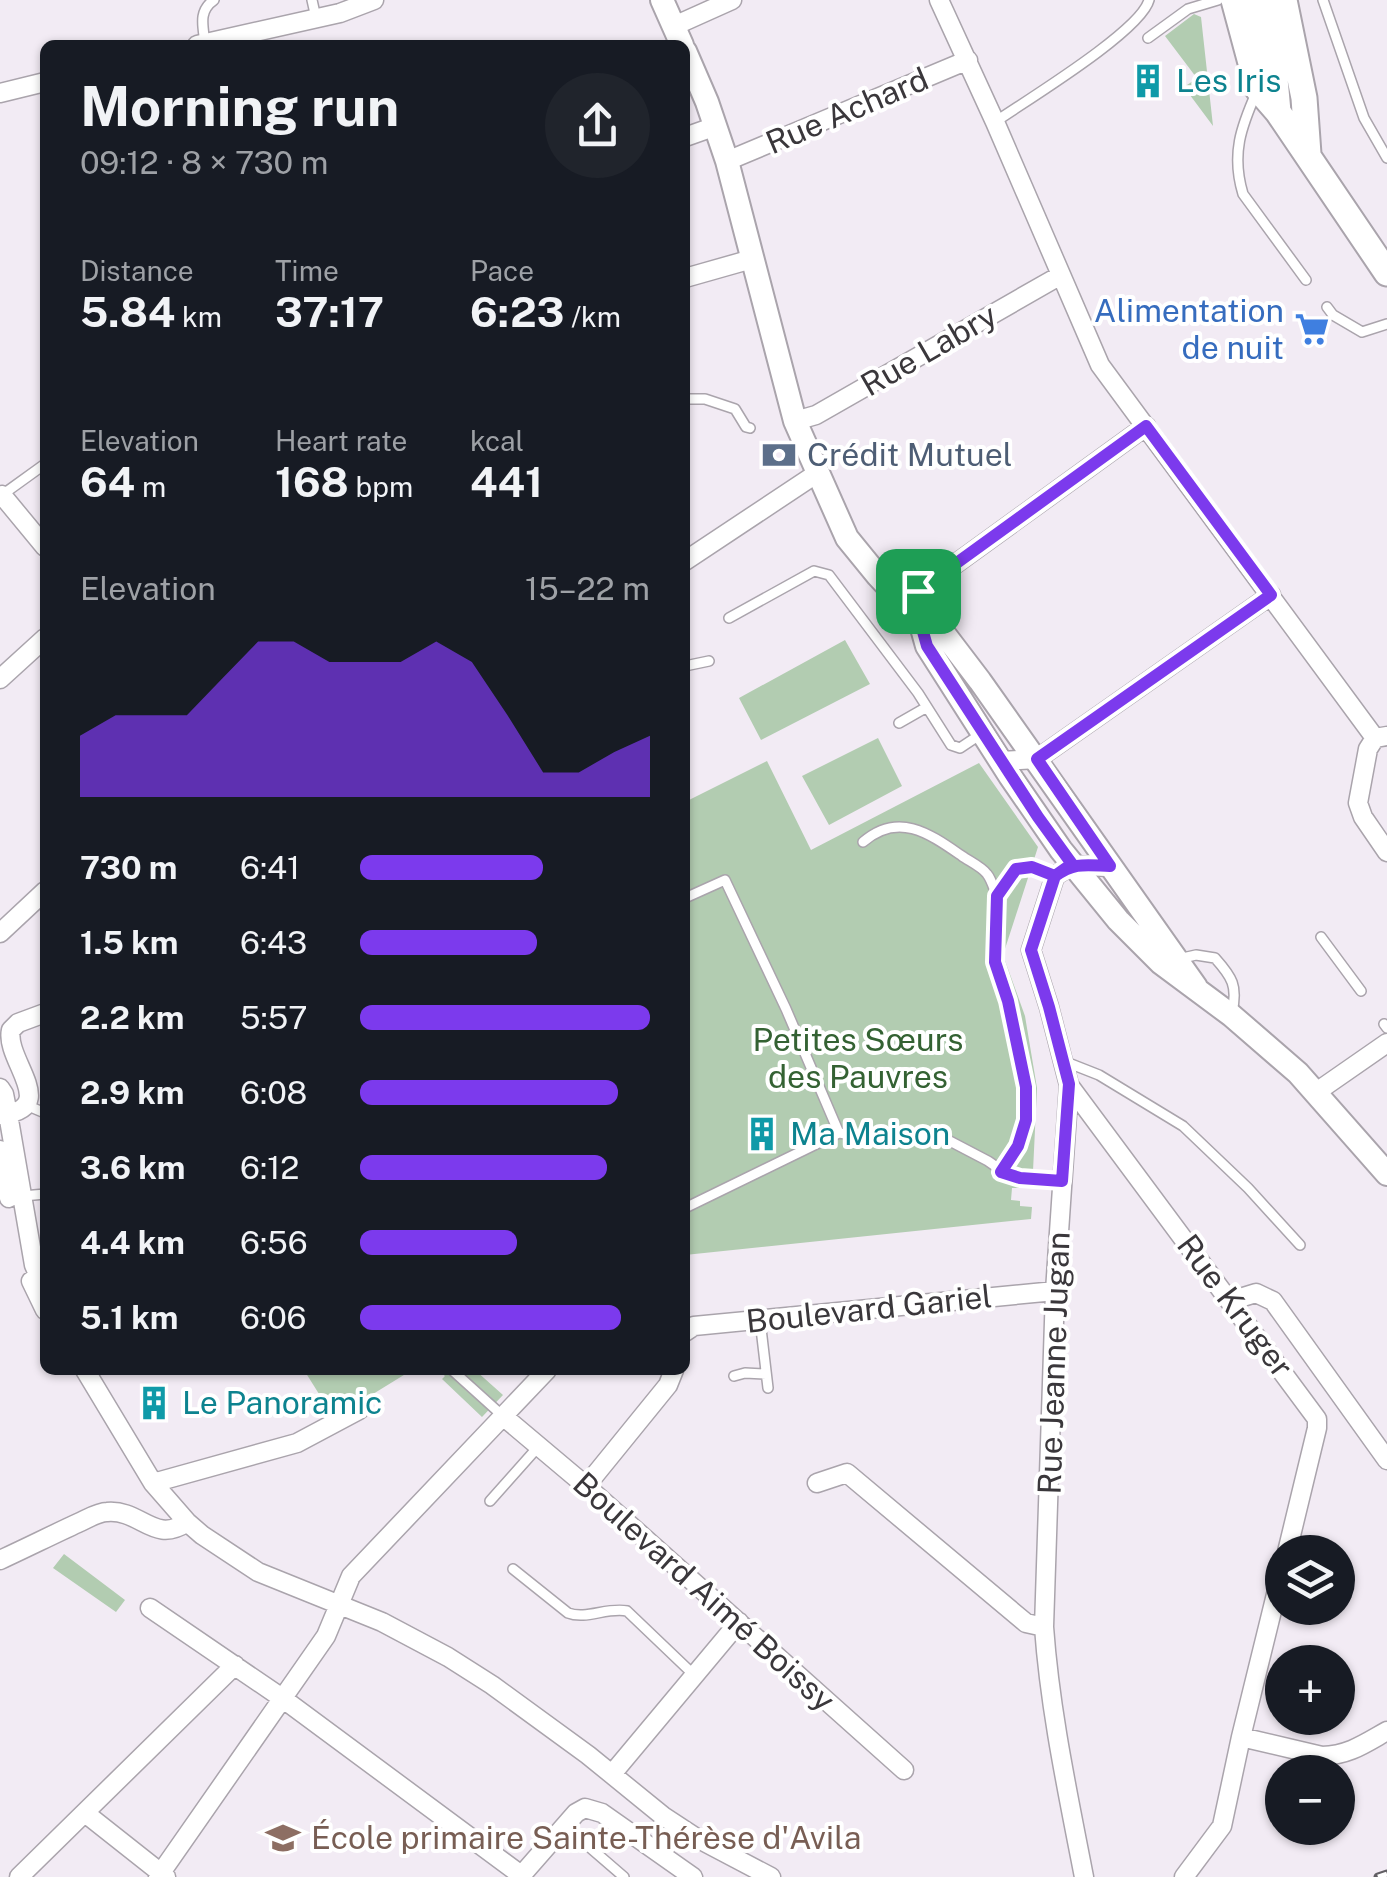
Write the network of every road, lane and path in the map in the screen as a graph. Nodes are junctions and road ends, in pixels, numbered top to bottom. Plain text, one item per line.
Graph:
1 (214, 0) edge
2 (374, 0) edge
3 (662, 0) edge
4 (732, 0) edge
5 (939, 0) edge
6 (1149, 0) edge
7 (1218, 0) edge
8 (1234, 0) edge
9 (1259, 0) edge
10 (1284, 0) edge
11 (1323, 0) edge
12 (314, 9) edge
13 (1148, 38) dead end
14 (201, 40) edge
15 (214, 40) edge
16 (680, 40) edge
17 (968, 60) junction
18 (690, 64) edge
19 (40, 83) edge
20 (1258, 89) junction
21 (0, 94) edge
22 (1278, 112) junction
23 (996, 122) junction
24 (716, 126) junction
25 (690, 135) edge
26 (1387, 158) edge
27 (1309, 159) junction
28 (727, 161) junction
29 (752, 259) junction
30 (1387, 273) edge
31 (1060, 275) junction
32 (690, 277) edge
33 (1306, 280) dead end
34 (1326, 307) dead end
35 (1387, 324) edge
36 (690, 399) edge
37 (795, 421) junction
38 (1146, 426) junction
39 (750, 428) dead end
40 (40, 467) edge
41 (818, 472) junction
42 (1, 489) edge
43 (40, 540) edge
44 (690, 557) edge
45 (1271, 595) junction
46 (903, 602) junction
47 (729, 618) dead end
48 (920, 621) junction
49 (40, 643) edge
50 (709, 661) dead end
51 (690, 665) edge
52 (0, 679) edge
53 (927, 707) junction
54 (898, 724) dead end
55 (983, 733) junction
56 (1381, 737) edge
57 (1037, 759) junction
58 (1001, 761) junction
59 (863, 842) dead end
60 (1387, 852) edge
61 (1110, 866) junction
62 (1063, 870) junction
63 (40, 895) edge
64 (690, 896) edge
65 (997, 896) junction
66 (0, 933) edge
67 (1322, 936) dead end
68 (1177, 959) junction
69 (1196, 987) junction
70 (1361, 991) dead end
71 (40, 1015) edge
72 (1231, 1015) junction
73 (1387, 1043) edge
74 (1063, 1062) junction
75 (1069, 1084) junction
76 (0, 1088) edge
77 (1315, 1093) junction
78 (26, 1105) junction
79 (40, 1111) edge
80 (4, 1115) edge
81 (839, 1133) junction
82 (0, 1150) edge
83 (1001, 1172) junction
84 (1387, 1174) edge
85 (1062, 1181) junction
86 (40, 1194) edge
87 (14, 1196) junction
88 (690, 1206) edge
89 (1300, 1245) dead end
90 (40, 1279) edge
91 (1054, 1291) junction
92 (40, 1300) edge
93 (1232, 1304) junction
94 (760, 1320) junction
95 (690, 1329) edge
96 (766, 1374) junction
97 (88, 1375) edge
98 (458, 1375) edge
99 (542, 1375) edge
100 (734, 1376) dead end
101 (671, 1378) edge
102 (768, 1388) dead end
103 (359, 1410) dead end
104 (504, 1417) junction
105 (538, 1447) junction
106 (1387, 1460) edge
107 (153, 1482) junction
108 (817, 1483) dead end
109 (586, 1486) junction
110 (490, 1502) dead end
111 (187, 1522) junction
112 (1291, 1535) edge
113 (0, 1560) edge
114 (513, 1570) dead end
115 (339, 1605) junction
116 (150, 1608) dead end
117 (739, 1622) junction
118 (1268, 1625) edge
119 (1044, 1627) junction
120 (235, 1665) junction
121 (694, 1675) junction
122 (282, 1698) junction
123 (1387, 1730) edge
124 (1241, 1737) junction
125 (904, 1770) dead end
126 (612, 1774) junction
127 (85, 1813) junction
128 (564, 1826) junction
129 (161, 1876) edge
130 (521, 1876) edge
131 (18, 1877) edge
132 (624, 1877) edge
133 (692, 1877) edge
134 (770, 1877) edge
135 (1084, 1877) edge
136 (1184, 1877) edge

1 - 14 lane
2 - 12 street
3 - 16 street
4 - 16 street
5 - 17 street
6 - 23 lane
7 - 13 lane
8 - 20 main road
9 - 22 main road
10 - 27 main road
11 - 26 lane
12 - 15 street
17 - 23 street
17 - 28 street, Rue Achard
18 - 24 street
19 - 21 street
20 - 22 main road
20 - 33 lane
22 - 27 main road
23 - 31 street
24 - 25 street
24 - 28 street
27 - 30 main road
28 - 29 street
29 - 32 street
29 - 37 street
31 - 37 street, Rue Labry
31 - 38 street
34 - 35 lane
36 - 39 lane
37 - 41 street
38 - 45 street
38 - 46 street
40 - 42 lane
41 - 44 street
41 - 46 street
42 - 43 street
45 - 56 street
45 - 57 street
46 - 48 street
47 - 53 lane
48 - 55 street
48 - 57 street
49 - 52 street
50 - 51 lane
53 - 54 lane
53 - 55 lane
55 - 58 street
56 - 60 street
57 - 58 street
57 - 61 street
58 - 62 street
59 - 65 lane
61 - 62 street
61 - 68 street
62 - 65 lane
62 - 69 street
62 - 74 street, Rue Jeanne Jugan
63 - 66 street
64 - 81 lane
65 - 83 lane
67 - 70 lane
68 - 69 street
68 - 72 lane
69 - 72 street
71 - 78 street
72 - 77 street
73 - 77 street
74 - 75 street, Rue Jeanne Jugan
74 - 89 lane
75 - 85 street, Rue Jeanne Jugan
75 - 93 street, Rue Kruger
76 - 80 street
77 - 84 street
78 - 79 lane
78 - 80 street
80 - 87 street
81 - 83 lane
81 - 88 lane
82 - 87 street
83 - 85 lane
85 - 91 street, Rue Jeanne Jugan
86 - 87 lane
87 - 90 street
87 - 92 street
91 - 94 street, Boulevard Gariel
91 - 119 street, Rue Jeanne Jugan
93 - 106 street
93 - 112 street, Rue Kruger
94 - 95 street, Boulevard Gariel
94 - 96 lane
96 - 100 lane
96 - 102 lane
97 - 107 street
98 - 104 lane
99 - 104 street
101 - 109 street
103 - 107 street
104 - 105 street, Boulevard Aimé Boissy
104 - 115 street
105 - 109 street, Boulevard Aimé Boissy
105 - 110 lane
107 - 111 street
108 - 119 street
109 - 117 street, Boulevard Aimé Boissy
111 - 113 street
111 - 115 street
114 - 121 lane
115 - 122 street
115 - 126 street
116 - 120 street
117 - 121 street
117 - 125 street, Boulevard Aimé Boissy
118 - 124 street
119 - 135 street, Rue Jeanne Jugan
120 - 122 street
120 - 127 street
121 - 126 street
122 - 129 street
122 - 130 street
123 - 124 street
124 - 136 street
126 - 134 street
127 - 129 street
127 - 131 street
128 - 130 street
128 - 132 lane
128 - 133 street

